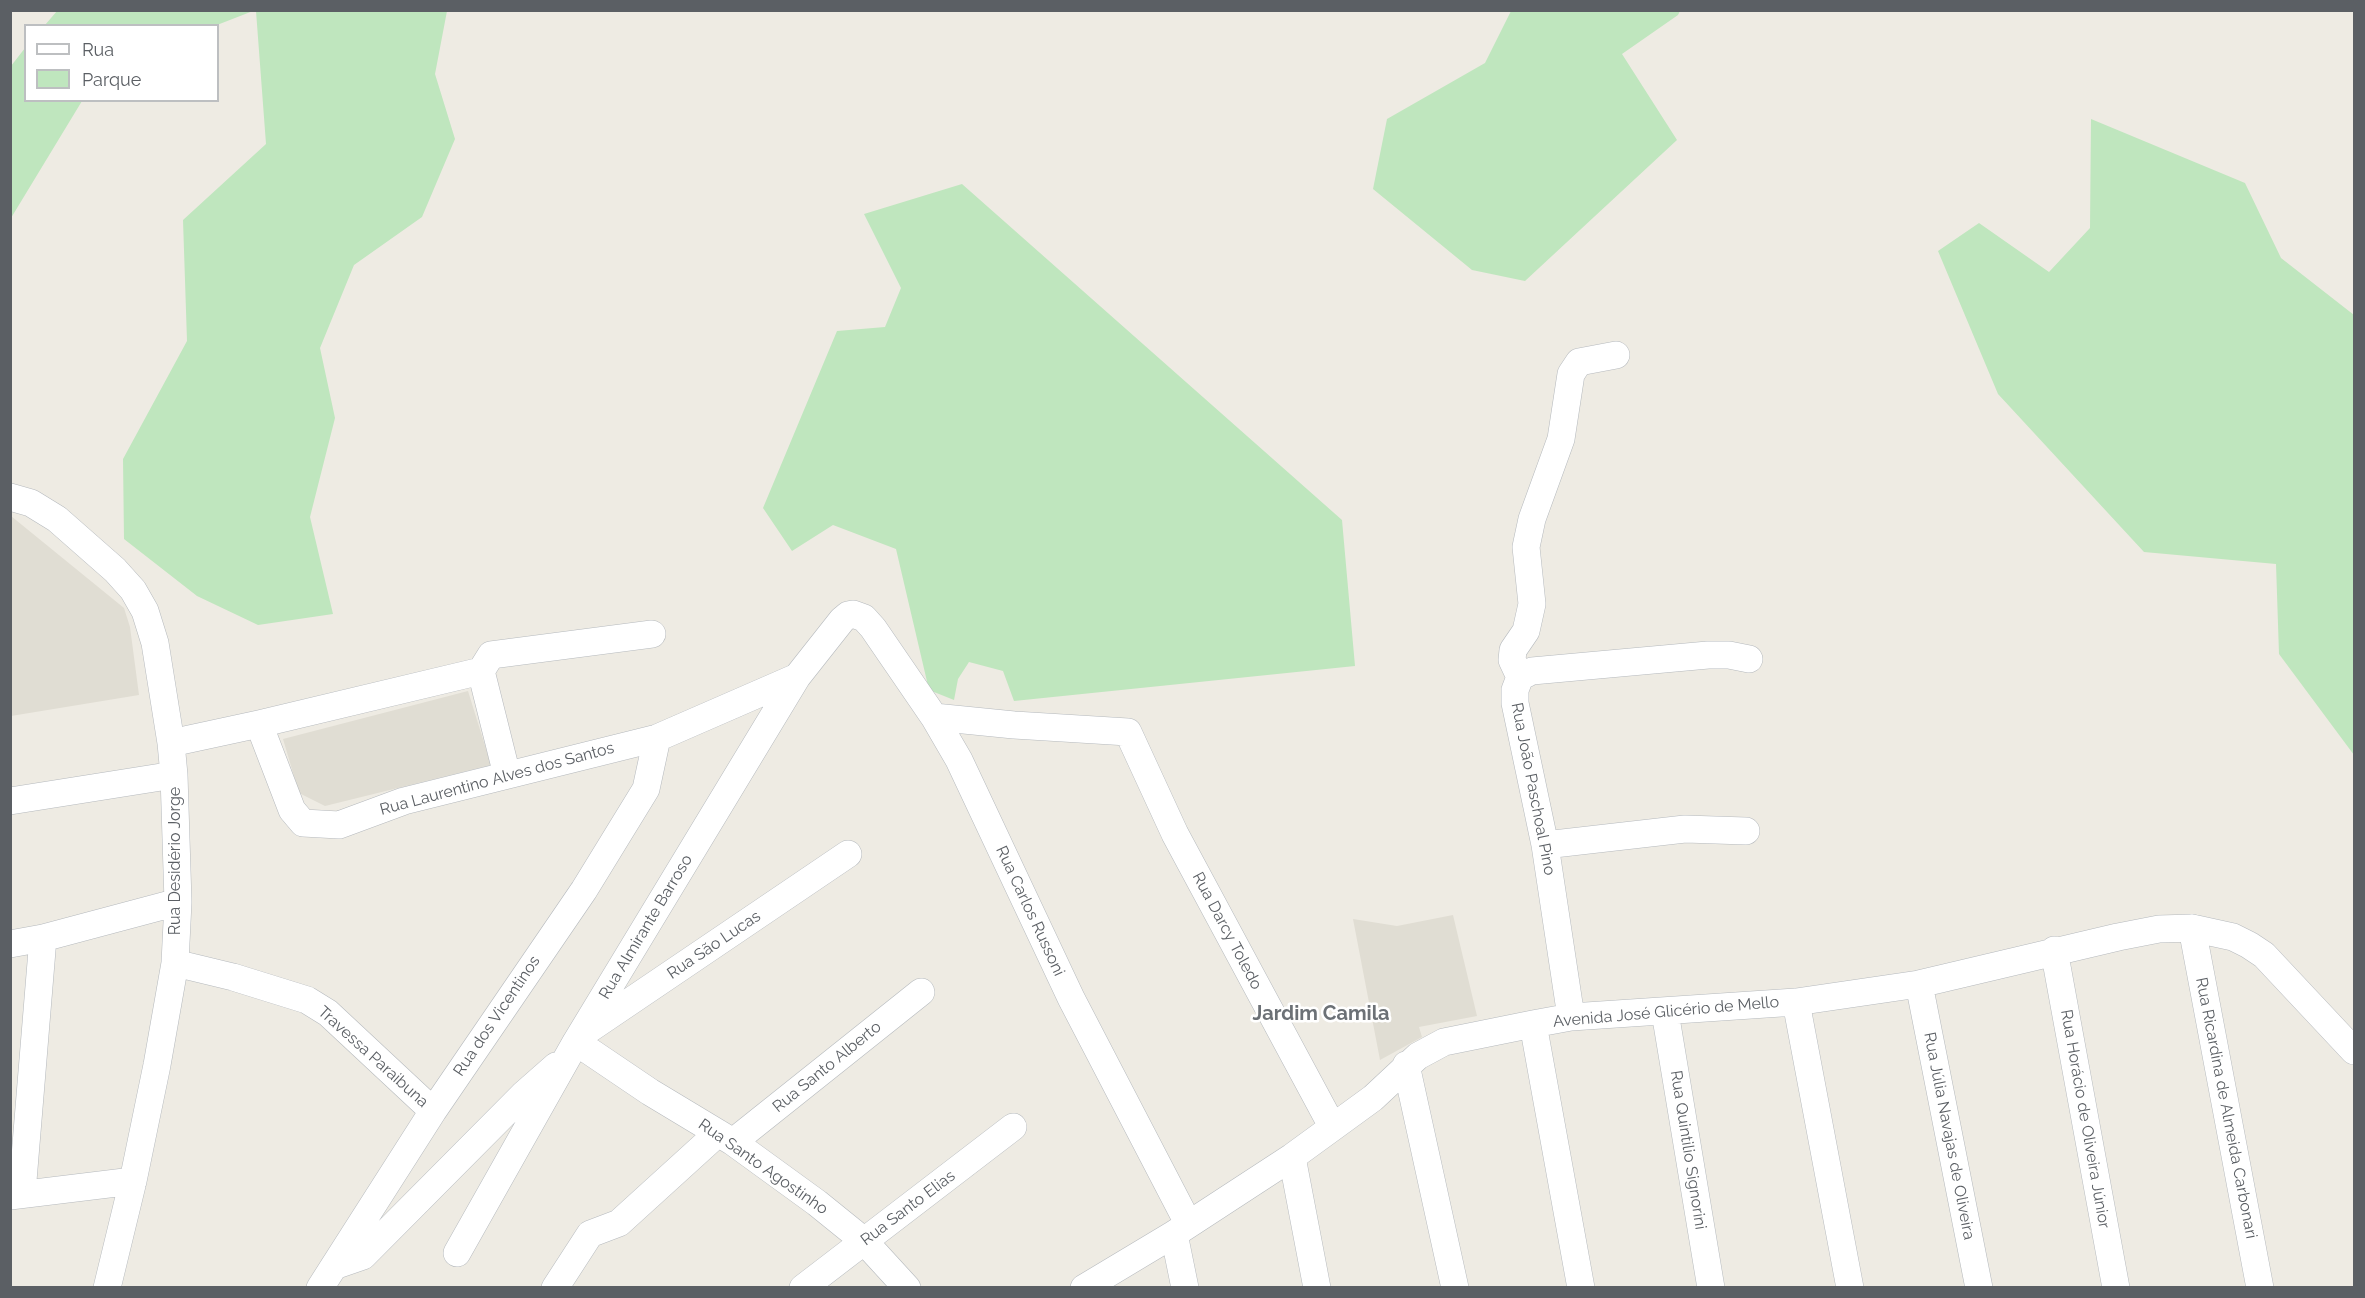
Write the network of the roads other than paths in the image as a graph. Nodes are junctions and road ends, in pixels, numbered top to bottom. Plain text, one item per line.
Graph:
1 (1616, 355) dead end
2 (10, 497) edge
3 (853, 614) joint
4 (652, 634) dead end
5 (1749, 659) dead end
6 (481, 671) junction
7 (797, 677) junction
8 (1520, 677) junction
9 (934, 717) junction
10 (260, 724) junction
11 (657, 738) junction
12 (171, 743) junction
13 (174, 775) junction
14 (507, 775) junction
15 (10, 801) edge
16 (1746, 831) dead end
17 (1545, 845) junction
18 (848, 854) dead end
19 (178, 902) junction
20 (2192, 928) junction
21 (43, 938) junction
22 (10, 944) edge
23 (2054, 950) junction
24 (175, 963) junction
25 (1919, 984) junction
26 (921, 992) dead end
27 (1796, 1002) junction
28 (1665, 1012) junction
29 (1571, 1017) junction
30 (1533, 1024) junction
31 (575, 1044) junction
32 (2355, 1051) edge
33 (1406, 1065) junction
34 (433, 1111) junction
35 (1332, 1126) junction
36 (1014, 1127) dead end
37 (726, 1138) junction
38 (1292, 1157) junction
39 (133, 1181) junction
40 (16, 1194) edge
41 (1181, 1229) junction
42 (864, 1241) junction
43 (457, 1253) dead end
44 (327, 1280) edge
45 (107, 1287) edge
46 (555, 1287) edge
47 (802, 1287) edge
48 (907, 1287) edge
49 (1084, 1287) edge
50 (1185, 1287) edge
51 (1317, 1287) edge
52 (1455, 1287) edge
53 (1581, 1287) edge
54 (1711, 1287) edge
55 (1850, 1287) edge
56 (1979, 1287) edge
57 (2116, 1287) edge
58 (2260, 1287) edge

1 - 8 street, Rua João Paschoal Pino
2 - 12 street, Rua Desidério Jorge
3 - 7 street, Rua Almirante Barroso
3 - 9 street, Rua Carlos Russoni
4 - 6 street
5 - 8 street
6 - 10 street
6 - 14 street
7 - 11 street, Rua Laurentino Alves dos Santos
7 - 31 street, Rua Almirante Barroso
8 - 17 street, Rua João Paschoal Pino
9 - 35 street, Rua Darcy Toledo
9 - 41 street, Rua Carlos Russoni
10 - 12 street
10 - 14 street, Rua Laurentino Alves dos Santos
11 - 14 street, Rua Laurentino Alves dos Santos
11 - 34 street, Rua dos Vicentinos
12 - 13 street, Rua Desidério Jorge
13 - 15 street
13 - 19 street, Rua Desidério Jorge
16 - 17 street
17 - 29 street, Rua João Paschoal Pino
18 - 31 street, Rua São Lucas
19 - 21 street
19 - 24 street, Rua Desidério Jorge
20 - 23 street, Avenida José Glicério de Mello
20 - 32 street, Avenida José Glicério de Mello
20 - 58 street, Rua Ricardina de Almeida Carbonari
21 - 22 street
21 - 40 street
23 - 25 street, Avenida José Glicério de Mello
23 - 57 street, Rua Horácio de Oliveira Júnior
24 - 34 street, Travessa Paraibuna
24 - 39 street, Rua Desidério Jorge
25 - 27 street, Avenida José Glicério de Mello
25 - 56 street, Rua Júlia Navajas de Oliveira
26 - 37 street, Rua Santo Alberto
27 - 28 street, Avenida José Glicério de Mello
27 - 55 street
28 - 29 street, Avenida José Glicério de Mello
28 - 54 street, Rua Quintilio Signorini
29 - 30 street, Avenida José Glicério de Mello
30 - 33 street, Avenida José Glicério de Mello
30 - 53 street
31 - 37 street, Rua Santo Agostinho
31 - 43 street, Rua Almirante Barroso
31 - 44 street
33 - 35 street, Avenida José Glicério de Mello
33 - 52 street
34 - 44 street, Rua dos Vicentinos
35 - 38 street, Avenida José Glicério de Mello
36 - 42 street, Rua Santo Elias
37 - 42 street, Rua Santo Agostinho
37 - 46 street, Rua Santo Alberto
38 - 41 street, Avenida José Glicério de Mello
38 - 51 street
39 - 40 street
39 - 45 street, Rua Desidério Jorge
41 - 49 street, Avenida José Glicério de Mello
41 - 50 street, Rua Carlos Russoni
42 - 47 street, Rua Santo Elias
42 - 48 street, Rua Santo Agostinho

